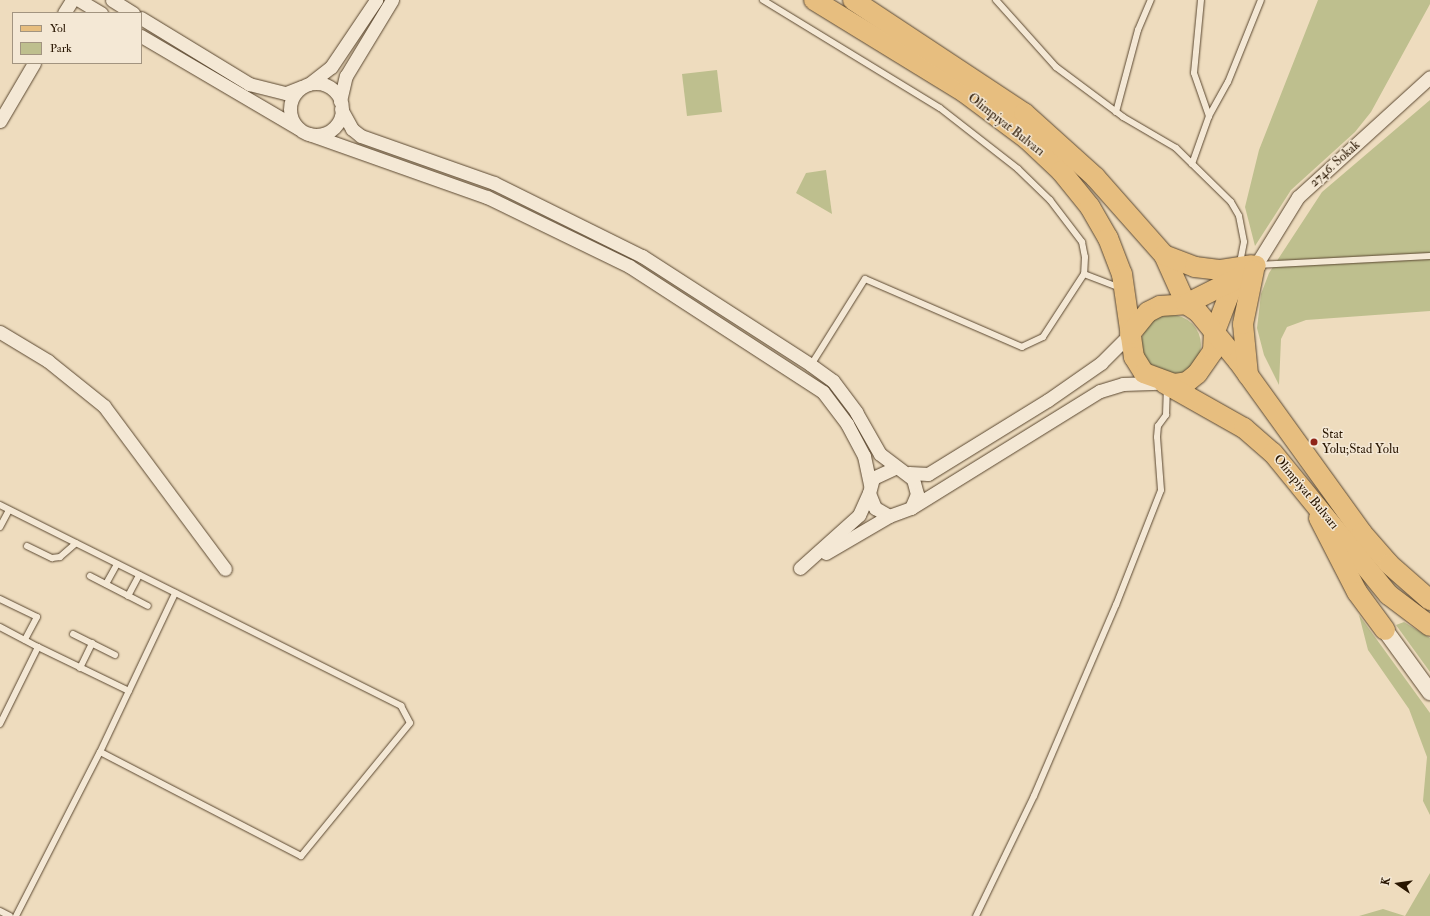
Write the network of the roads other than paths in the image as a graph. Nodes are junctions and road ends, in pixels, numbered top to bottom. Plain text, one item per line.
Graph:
1 (72, 0) edge
2 (79, 0) edge
3 (112, 0) edge
4 (376, 0) edge
5 (392, 0) edge
6 (763, 0) edge
7 (814, 0) edge
8 (853, 0) edge
9 (996, 0) edge
10 (1151, 0) edge
11 (1202, 0) edge
12 (1262, 0) edge
13 (65, 12) edge
14 (99, 12) edge
15 (131, 12) edge
16 (142, 19) edge
17 (142, 37) edge
18 (33, 64) edge
19 (1430, 78) edge
20 (305, 85) junction
21 (341, 105) junction
22 (1116, 112) junction
23 (1209, 116) junction
24 (0, 120) edge
25 (304, 131) junction
26 (1192, 164) junction
27 (1164, 255) junction
28 (1430, 256) edge
29 (1248, 266) junction
30 (1084, 274) junction
31 (1124, 289) junction
32 (1186, 304) junction
33 (0, 332) edge
34 (1130, 334) junction
35 (1214, 334) junction
36 (811, 365) junction
37 (1249, 376) junction
38 (1163, 382) junction
39 (894, 468) junction
40 (909, 473) junction
41 (870, 489) junction
42 (1307, 493) junction
43 (0, 505) edge
44 (911, 508) junction
45 (9, 510) junction
46 (889, 516) junction
47 (0, 527) edge
48 (1362, 532) junction
49 (76, 543) junction
50 (27, 546) dead end
51 (117, 564) junction
52 (1368, 565) junction
53 (225, 569) dead end
54 (139, 575) junction
55 (90, 576) dead end
56 (106, 584) junction
57 (175, 593) junction
58 (128, 596) junction
59 (0, 599) edge
60 (1430, 600) edge
61 (148, 606) dead end
62 (1404, 606) junction
63 (1430, 626) edge
64 (0, 627) edge
65 (1385, 630) junction
66 (73, 634) dead end
67 (25, 640) junction
68 (92, 643) junction
69 (38, 647) junction
70 (115, 655) dead end
71 (80, 668) junction
72 (129, 691) junction
73 (1430, 692) edge
74 (0, 724) edge
75 (100, 752) junction
76 (0, 911) edge
77 (10, 916) edge
78 (16, 916) edge
79 (976, 916) edge

1 - 13 street
2 - 14 street
3 - 15 street
4 - 20 street
5 - 21 street
6 - 30 lane
7 - 31 main road, Olimpiyat Bulvarı
8 - 27 main road, Olimpiyat Bulvarı
9 - 22 lane
10 - 22 lane
11 - 23 lane
12 - 23 lane
16 - 20 street
17 - 25 street
18 - 24 street
19 - 29 street, 2746. Sokak
20 - 21 street
20 - 25 street
21 - 25 street
21 - 36 street
22 - 26 lane
23 - 26 lane
25 - 41 street
26 - 29 lane
27 - 29 main road
27 - 32 main road, Olimpiyat Bulvarı
28 - 29 lane
29 - 32 main road
29 - 35 main road
29 - 37 main road
30 - 31 lane
30 - 36 lane
31 - 34 main road, Olimpiyat Bulvarı
32 - 34 main road
32 - 35 main road
33 - 53 street
34 - 38 main road
34 - 40 street
35 - 37 main road, Olimpiyat Bulvarı
35 - 38 main road
36 - 39 street
37 - 48 main road, Olimpiyat Bulvarı
38 - 42 main road, Olimpiyat Bulvarı
38 - 44 street
38 - 79 lane
39 - 40 street
39 - 41 street
40 - 44 street
41 - 46 street
41 - 46 street
42 - 52 main road, Olimpiyat Bulvarı
42 - 65 main road
43 - 45 lane
44 - 46 street
45 - 47 lane
45 - 49 lane
48 - 52 main road
48 - 60 main road, Olimpiyat Bulvarı
49 - 50 lane
49 - 51 lane
51 - 54 lane
51 - 56 lane
52 - 62 main road, Olimpiyat Bulvarı
52 - 65 main road
54 - 57 lane
54 - 58 lane
55 - 56 lane
56 - 58 lane
57 - 72 lane
57 - 75 lane
58 - 61 lane
59 - 67 lane
62 - 63 main road, Olimpiyat Bulvarı
62 - 65 main road
64 - 67 lane
65 - 73 street
66 - 68 lane
67 - 69 lane
68 - 70 lane
68 - 71 lane
69 - 71 lane
69 - 74 lane
71 - 72 lane
72 - 75 lane
75 - 78 lane
76 - 77 lane

